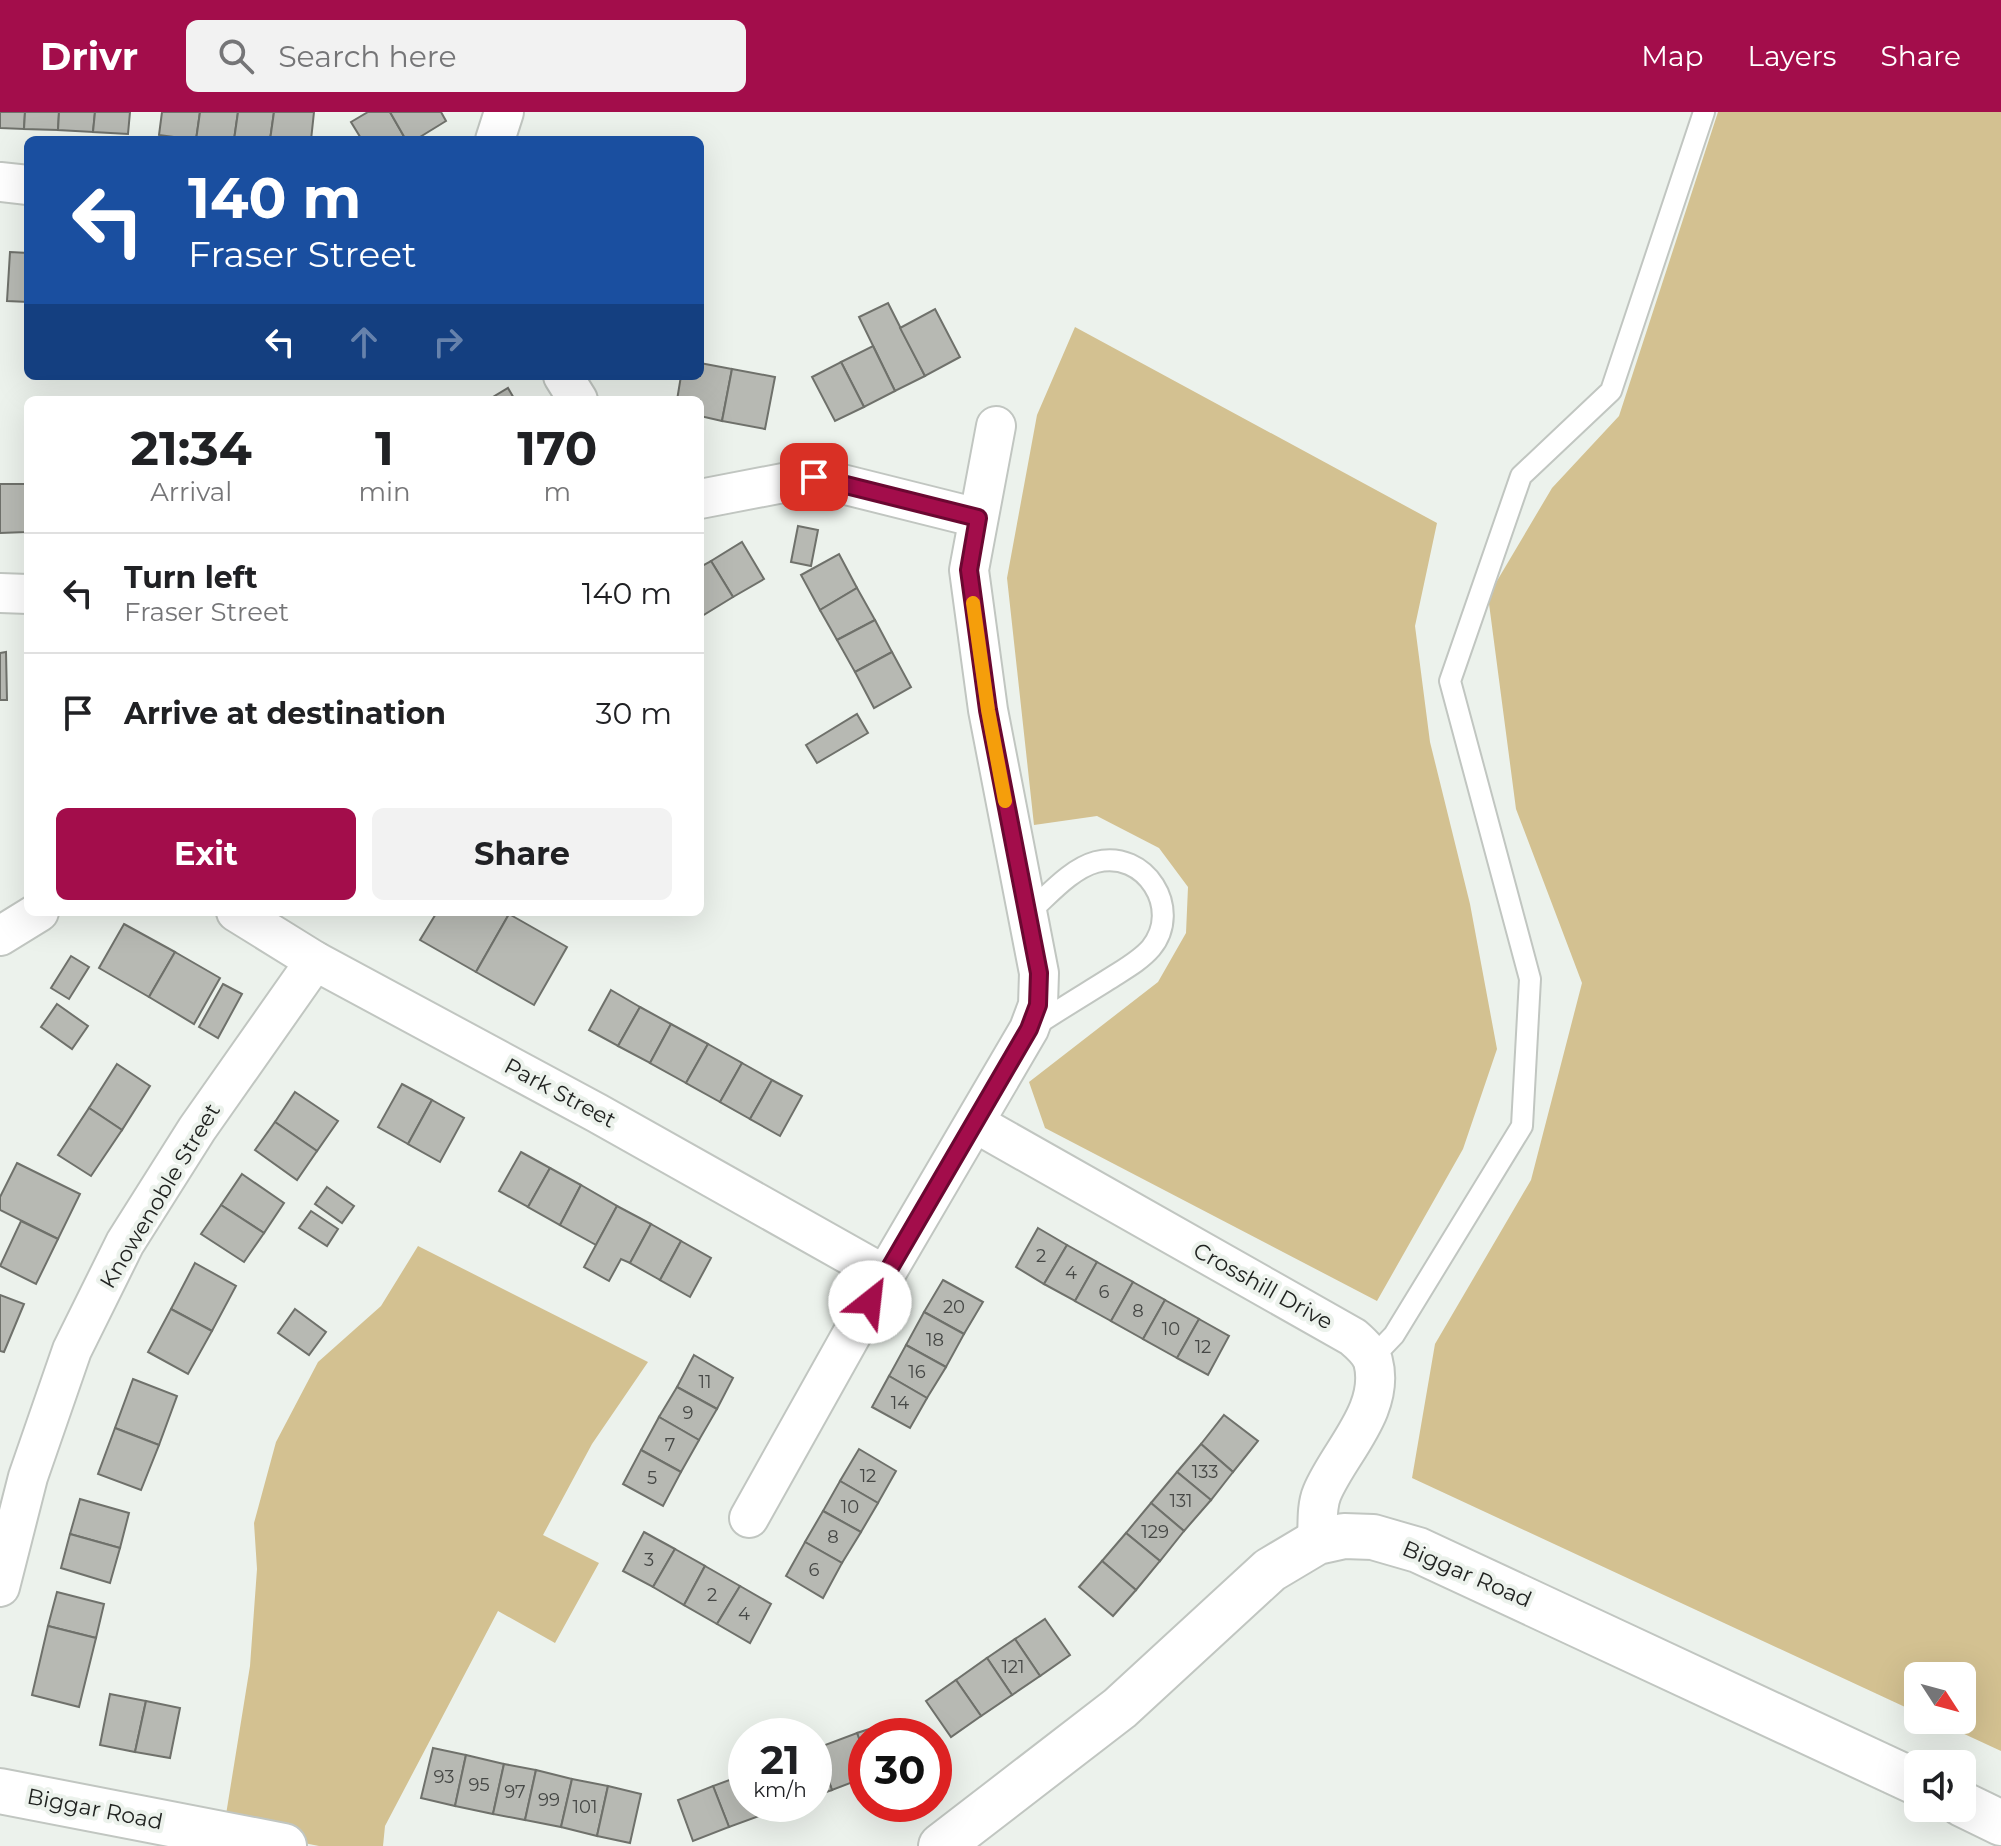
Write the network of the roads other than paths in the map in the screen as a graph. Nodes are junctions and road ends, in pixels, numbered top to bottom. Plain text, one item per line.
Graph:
1 (504, 112) edge
2 (1704, 112) edge
3 (496, 136) edge
4 (0, 182) edge
5 (24, 185) edge
6 (996, 426) dead end
7 (704, 498) edge
8 (978, 518) junction
9 (0, 593) edge
10 (24, 594) edge
11 (1027, 914) junction
12 (32, 916) edge
13 (242, 916) edge
14 (0, 936) edge
15 (315, 961) junction
16 (1029, 1029) junction
17 (975, 1123) junction
18 (885, 1275) junction
19 (1372, 1358) junction
20 (749, 1518) dead end
21 (1317, 1542) junction
22 (0, 1587) edge
23 (1904, 1776) edge
24 (0, 1791) edge
25 (1976, 1811) edge
26 (2001, 1823) edge
27 (226, 1840) edge
28 (284, 1846) edge
29 (941, 1846) edge

1 - 3 street
2 - 19 lane
4 - 5 street
6 - 8 street
7 - 8 street
8 - 11 street
9 - 10 street
11 - 16 street
11 - 16 lane
12 - 14 street
13 - 15 street, Park Street
15 - 18 street, Park Street
15 - 22 street, Knowenoble Street
16 - 17 street
17 - 18 street
17 - 19 street, Crosshill Drive
18 - 20 street
19 - 21 street
21 - 23 street, Biggar Road
21 - 29 street, Biggar Road
24 - 27 street, Biggar Road
25 - 26 street
27 - 28 street, Biggar Road

